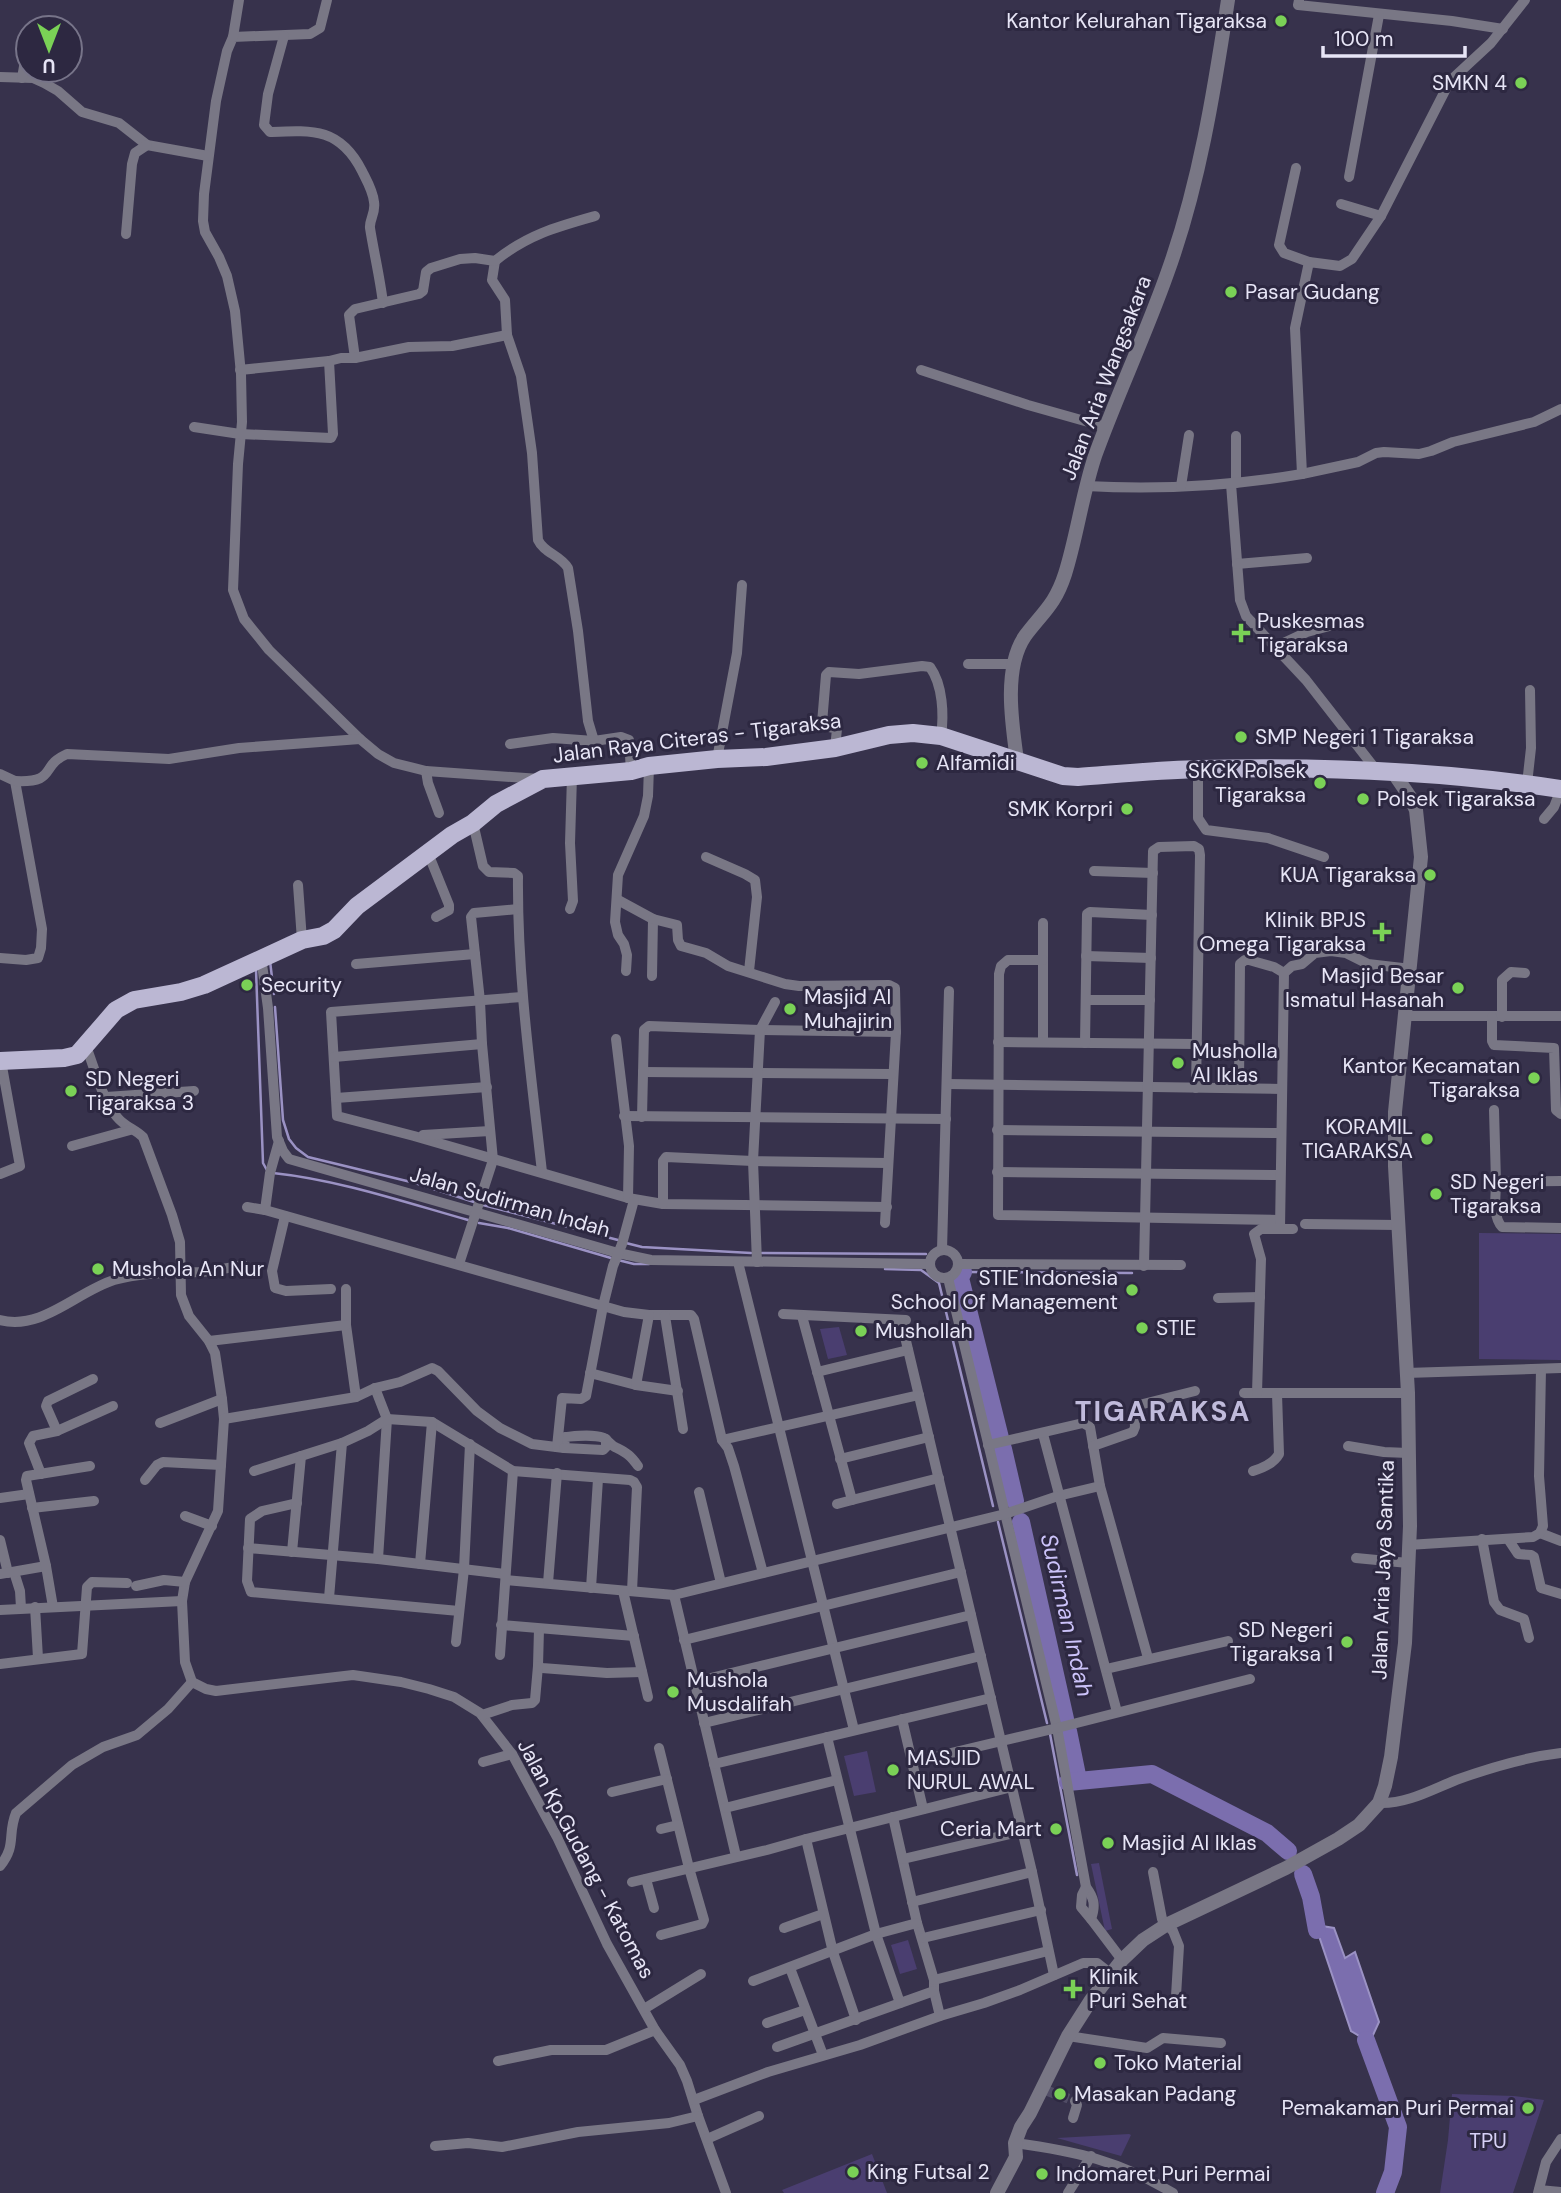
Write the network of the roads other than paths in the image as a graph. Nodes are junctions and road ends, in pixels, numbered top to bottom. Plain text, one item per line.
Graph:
1 (239, 0) edge
2 (327, 0) edge
3 (1228, 0) edge
4 (1299, 0) edge
5 (1525, 0) edge
6 (1345, 6) edge
7 (1379, 15) junction
8 (1503, 29) junction
9 (284, 36) junction
10 (233, 37) junction
11 (46, 84) edge
12 (147, 145) junction
13 (208, 156) junction
14 (1296, 168) dead end
15 (1349, 177) dead end
16 (1341, 204) dead end
17 (595, 216) dead end
18 (1381, 216) junction
19 (126, 234) dead end
20 (495, 261) junction
21 (1308, 262) junction
22 (383, 303) junction
23 (507, 335) junction
24 (355, 358) junction
25 (329, 361) junction
26 (240, 370) junction
27 (921, 370) dead end
28 (1561, 409) edge
29 (194, 427) dead end
30 (1106, 427) junction
31 (240, 434) junction
32 (1189, 435) dead end
33 (1236, 436) dead end
34 (1302, 474) junction
35 (1234, 484) junction
36 (1086, 486) junction
37 (1181, 486) junction
38 (1307, 558) dead end
39 (1237, 564) junction
40 (741, 585) dead end
41 (1336, 624) dead end
42 (1275, 647) junction
43 (968, 664) dead end
44 (1013, 664) junction
45 (1530, 690) dead end
46 (941, 736) junction
47 (360, 739) junction
48 (594, 741) junction
49 (510, 744) dead end
50 (835, 748) junction
51 (717, 759) junction
52 (1017, 760) junction
53 (649, 766) junction
54 (1198, 769) junction
55 (426, 771) junction
56 (631, 771) junction
57 (1385, 772) junction
58 (0, 774) edge
59 (572, 776) junction
60 (544, 779) junction
61 (15, 781) junction
62 (1527, 784) junction
63 (1561, 789) edge
64 (439, 813) dead end
65 (1544, 819) dead end
66 (473, 823) junction
67 (428, 853) junction
68 (706, 857) dead end
69 (1324, 857) dead end
70 (1094, 871) dead end
71 (1153, 873) junction
72 (298, 885) dead end
73 (618, 901) junction
74 (517, 909) junction
75 (570, 909) dead end
76 (1153, 915) junction
77 (436, 917) dead end
78 (653, 919) junction
79 (1043, 923) dead end
80 (302, 940) junction
81 (475, 954) junction
82 (1086, 956) junction
83 (261, 957) junction
84 (0, 958) edge
85 (1151, 958) junction
86 (1043, 960) junction
87 (356, 964) dead end
88 (1411, 969) junction
89 (626, 971) dead end
90 (749, 971) junction
91 (1284, 973) junction
92 (1525, 973) dead end
93 (652, 976) dead end
94 (949, 991) dead end
95 (522, 998) junction
96 (1086, 1000) junction
97 (1150, 1000) junction
98 (480, 1001) junction
99 (775, 1002) dead end
100 (1405, 1016) junction
101 (1561, 1016) edge
102 (1497, 1017) junction
103 (760, 1030) junction
104 (896, 1032) junction
105 (616, 1039) dead end
106 (998, 1042) junction
107 (1043, 1042) junction
108 (1085, 1043) junction
109 (1150, 1043) junction
110 (482, 1044) junction
111 (1197, 1044) junction
112 (86, 1046) junction
113 (334, 1057) junction
114 (1, 1061) edge
115 (643, 1072) junction
116 (757, 1072) junction
117 (892, 1074) junction
118 (947, 1084) junction
119 (998, 1085) junction
120 (487, 1087) junction
121 (1148, 1087) junction
122 (1196, 1088) junction
123 (1239, 1088) junction
124 (1282, 1089) junction
125 (194, 1091) dead end
126 (106, 1097) junction
127 (335, 1098) junction
128 (1494, 1110) dead end
129 (1561, 1114) edge
130 (624, 1116) junction
131 (642, 1117) junction
132 (755, 1117) junction
133 (946, 1118) junction
134 (890, 1119) junction
135 (130, 1129) junction
136 (997, 1130) junction
137 (490, 1131) junction
138 (1147, 1132) junction
139 (1281, 1133) junction
140 (414, 1136) junction
141 (279, 1142) junction
142 (72, 1146) dead end
143 (493, 1160) junction
144 (753, 1161) junction
145 (888, 1163) junction
146 (542, 1172) junction
147 (997, 1172) junction
148 (1146, 1173) junction
149 (0, 1174) edge
150 (1280, 1175) junction
151 (1561, 1181) edge
152 (1496, 1182) junction
153 (631, 1199) junction
154 (663, 1204) junction
155 (754, 1206) junction
156 (247, 1207) dead end
157 (887, 1207) junction
158 (265, 1210) junction
159 (475, 1213) junction
160 (285, 1216) junction
161 (1145, 1218) junction
162 (886, 1223) dead end
163 (1279, 1224) junction
164 (1305, 1224) dead end
165 (1399, 1225) junction
166 (1561, 1228) edge
167 (1293, 1229) dead end
168 (942, 1250) junction
169 (618, 1253) junction
170 (738, 1262) junction
171 (757, 1262) junction
172 (459, 1264) junction
173 (929, 1264) junction
174 (958, 1264) junction
175 (243, 1265) dead end
176 (1181, 1265) dead end
177 (1144, 1266) junction
178 (182, 1271) junction
179 (948, 1278) junction
180 (331, 1289) dead end
181 (346, 1289) dead end
182 (1260, 1297) junction
183 (1218, 1298) dead end
184 (603, 1306) junction
185 (783, 1314) dead end
186 (649, 1315) junction
187 (665, 1316) junction
188 (802, 1316) junction
189 (0, 1320) edge
190 (346, 1325) junction
191 (209, 1341) junction
192 (908, 1350) junction
193 (1561, 1368) edge
194 (1541, 1369) junction
195 (817, 1372) junction
196 (590, 1373) junction
197 (1406, 1373) junction
198 (93, 1379) dead end
199 (636, 1385) junction
200 (375, 1388) junction
201 (678, 1391) junction
202 (1195, 1391) dead end
203 (1244, 1393) dead end
204 (1257, 1393) junction
205 (1408, 1393) junction
206 (1277, 1394) junction
207 (919, 1395) junction
208 (356, 1396) junction
209 (222, 1399) junction
210 (113, 1405) dead end
211 (827, 1416) junction
212 (224, 1419) junction
213 (387, 1419) junction
214 (432, 1422) junction
215 (160, 1423) dead end
216 (779, 1428) junction
217 (683, 1429) dead end
218 (57, 1430) junction
219 (1044, 1434) junction
220 (929, 1437) junction
221 (722, 1440) junction
222 (342, 1443) junction
223 (470, 1444) junction
224 (988, 1445) junction
225 (1093, 1446) junction
226 (1348, 1446) dead end
227 (561, 1447) junction
228 (1408, 1453) junction
229 (301, 1456) junction
230 (840, 1459) junction
231 (221, 1465) junction
232 (90, 1466) dead end
233 (638, 1466) dead end
234 (254, 1471) dead end
235 (513, 1471) junction
236 (1253, 1471) dead end
237 (557, 1473) junction
238 (40, 1474) junction
239 (939, 1478) junction
240 (598, 1479) junction
241 (145, 1480) dead end
242 (1100, 1486) junction
243 (699, 1492) dead end
244 (29, 1493) junction
245 (1058, 1496) junction
246 (0, 1498) edge
247 (852, 1500) junction
248 (94, 1501) dead end
249 (298, 1503) junction
250 (837, 1504) dead end
251 (32, 1508) junction
252 (1005, 1514) junction
253 (185, 1516) dead end
254 (212, 1526) junction
255 (950, 1527) junction
256 (1540, 1534) junction
257 (1482, 1539) junction
258 (1508, 1539) junction
259 (1561, 1541) edge
260 (0, 1542) edge
261 (1408, 1545) junction
262 (248, 1548) junction
263 (292, 1552) junction
264 (333, 1556) junction
265 (1356, 1558) dead end
266 (377, 1559) junction
267 (812, 1561) junction
268 (1408, 1563) junction
269 (421, 1564) junction
270 (46, 1566) junction
271 (464, 1569) junction
272 (961, 1572) junction
273 (7, 1573) edge
274 (763, 1573) junction
275 (506, 1577) junction
276 (185, 1582) junction
277 (548, 1583) junction
278 (721, 1583) junction
279 (590, 1588) junction
280 (628, 1591) junction
281 (1561, 1594) edge
282 (674, 1595) junction
283 (329, 1598) junction
284 (182, 1601) junction
285 (84, 1606) junction
286 (823, 1606) junction
287 (35, 1607) junction
288 (53, 1607) junction
289 (21, 1608) junction
290 (0, 1609) edge
291 (459, 1611) junction
292 (971, 1615) junction
293 (501, 1625) junction
294 (539, 1629) junction
295 (634, 1636) junction
296 (1529, 1638) dead end
297 (684, 1640) junction
298 (1228, 1641) dead end
299 (456, 1642) dead end
300 (833, 1648) junction
301 (500, 1655) dead end
302 (981, 1656) junction
303 (38, 1658) junction
304 (1148, 1658) junction
305 (0, 1664) edge
306 (538, 1666) junction
307 (1106, 1670) junction
308 (642, 1672) junction
309 (1250, 1679) dead end
310 (192, 1682) junction
311 (694, 1682) junction
312 (843, 1689) junction
313 (648, 1697) dead end
314 (991, 1698) junction
315 (1117, 1712) junction
316 (482, 1715) junction
317 (902, 1719) junction
318 (704, 1723) junction
319 (1057, 1728) junction
320 (854, 1730) junction
321 (827, 1737) junction
322 (1002, 1742) junction
323 (659, 1748) dead end
324 (1561, 1753) edge
325 (512, 1754) junction
326 (483, 1762) dead end
327 (913, 1762) junction
328 (714, 1764) junction
329 (667, 1779) junction
330 (837, 1780) junction
331 (1012, 1787) junction
332 (612, 1792) dead end
333 (1379, 1803) junction
334 (725, 1808) junction
335 (923, 1810) junction
336 (893, 1817) junction
337 (678, 1825) junction
338 (848, 1828) junction
339 (662, 1829) dead end
340 (1023, 1831) junction
341 (806, 1839) junction
342 (736, 1856) junction
343 (903, 1859) junction
344 (0, 1866) edge
345 (688, 1868) junction
346 (1032, 1872) junction
347 (1153, 1872) dead end
348 (646, 1879) junction
349 (632, 1882) dead end
350 (912, 1902) junction
351 (654, 1909) dead end
352 (1041, 1910) junction
353 (823, 1913) junction
354 (917, 1923) junction
355 (1166, 1925) junction
356 (784, 1928) dead end
357 (876, 1934) junction
358 (660, 1935) dead end
359 (923, 1938) junction
360 (1048, 1951) junction
361 (833, 1952) junction
362 (1122, 1960) junction
363 (790, 1968) junction
364 (1111, 1974) junction
365 (701, 1975) dead end
366 (1054, 1975) junction
367 (753, 1981) dead end
368 (934, 1986) junction
369 (1176, 1996) dead end
370 (900, 2003) junction
371 (644, 2009) junction
372 (805, 2010) junction
373 (940, 2016) junction
374 (856, 2020) junction
375 (767, 2023) dead end
376 (655, 2030) junction
377 (814, 2034) junction
378 (1068, 2036) junction
379 (1221, 2043) dead end
380 (777, 2047) dead end
381 (823, 2055) junction
382 (498, 2061) dead end
383 (694, 2100) junction
384 (1075, 2101) dead end
385 (698, 2116) junction
386 (760, 2116) dead end
387 (1073, 2118) dead end
388 (707, 2139) junction
389 (1561, 2139) edge
390 (1015, 2143) junction
391 (435, 2146) dead end
392 (1091, 2156) junction
393 (1539, 2191) edge
394 (1561, 2192) edge
395 (726, 2193) edge
396 (997, 2193) edge
397 (1068, 2193) edge
398 (1172, 2193) edge

1 - 10 street
2 - 9 street
3 - 30 street, Jalan Aria Wangsakara
4 - 6 street
5 - 8 street
6 - 7 street
7 - 8 street
7 - 15 street
8 - 18 street
9 - 10 street
9 - 22 street
10 - 13 street
11 - 12 street
12 - 13 street
12 - 19 street
13 - 26 street
14 - 21 street
16 - 18 street
17 - 20 street
18 - 21 street
20 - 22 street
20 - 23 street
21 - 34 street
22 - 24 street
23 - 24 street
23 - 48 street
24 - 25 street
25 - 26 street
25 - 31 street
26 - 31 street
27 - 30 street
28 - 34 street
29 - 31 street
30 - 36 street, Jalan Aria Wangsakara
31 - 47 street
32 - 37 street
33 - 35 street
34 - 35 street
35 - 37 street
35 - 39 street
36 - 37 street
36 - 44 street, Jalan Aria Wangsakara
38 - 39 street
39 - 42 street
40 - 51 street
41 - 42 street
42 - 57 street
43 - 44 street
44 - 52 street, Jalan Aria Wangsakara
45 - 62 street
46 - 50 main road, Jalan Raya Citeras - Tigaraksa
46 - 50 street
46 - 52 main road, Jalan Raya Citeras - Tigaraksa
47 - 55 street
47 - 61 street
48 - 49 street
48 - 56 street
50 - 51 main road, Jalan Raya Citeras - Tigaraksa
51 - 53 main road, Jalan Raya Citeras - Tigaraksa
52 - 54 main road, Jalan Raya Citeras - Tigaraksa
53 - 56 main road, Jalan Raya Citeras - Tigaraksa
53 - 73 street
54 - 57 main road, Jalan Raya Citeras - Tigaraksa
54 - 69 street
55 - 60 street
55 - 64 street
56 - 59 main road, Jalan Raya Citeras - Tigaraksa
57 - 62 main road, Jalan Raya Citeras - Tigaraksa
57 - 88 street, Jalan Aria Jaya Santika
58 - 61 street
59 - 60 main road, Jalan Raya Citeras - Tigaraksa
59 - 75 street
60 - 66 main road, Jalan Raya Citeras - Tigaraksa
61 - 84 street
62 - 63 main road, Jalan Raya Citeras - Tigaraksa
63 - 65 street
66 - 67 main road, Jalan Raya Citeras - Tigaraksa
66 - 74 street
67 - 77 street
67 - 80 main road, Jalan Raya Citeras - Tigaraksa
68 - 90 street
70 - 71 street
71 - 76 street
71 - 111 street
72 - 80 street
73 - 78 street
73 - 89 street
74 - 81 street
74 - 95 street
76 - 82 street
76 - 85 street
78 - 90 street
78 - 93 street
79 - 86 street
80 - 83 main road, Jalan Raya Citeras - Tigaraksa
81 - 87 street
81 - 98 street
82 - 85 street
82 - 96 street
83 - 112 main road, Jalan Raya Citeras - Tigaraksa
83 - 141 street
85 - 97 street
86 - 106 street
86 - 107 street
88 - 91 street
88 - 100 street, Jalan Aria Jaya Santika
90 - 104 street
91 - 123 street
91 - 124 street
92 - 102 street
94 - 118 street
95 - 98 street
95 - 146 street
96 - 97 street
96 - 108 street
97 - 109 street
98 - 110 street
98 - 113 street
99 - 103 street
100 - 102 street
100 - 165 street, Jalan Aria Jaya Santika
101 - 102 street
102 - 129 street
103 - 104 street
103 - 115 street
103 - 116 street
104 - 117 street
105 - 130 street
106 - 107 street
106 - 119 street
107 - 108 street
108 - 109 street
109 - 111 street
109 - 121 street
110 - 113 street
110 - 120 street
111 - 122 street
112 - 114 main road, Jalan Raya Citeras - Tigaraksa
112 - 126 street
113 - 127 street
114 - 149 street
115 - 116 street
115 - 131 street
116 - 117 street
116 - 132 street
117 - 134 street
118 - 119 street
118 - 133 street
119 - 121 street
119 - 136 street
120 - 127 street
120 - 137 street
121 - 122 street
121 - 138 street
122 - 123 street
123 - 124 street
124 - 139 street
125 - 126 street
126 - 135 street
127 - 140 street
128 - 152 street
130 - 131 street
130 - 153 street
131 - 132 street
132 - 134 street
132 - 144 street
133 - 134 street
133 - 168 street
134 - 145 street
135 - 142 street
135 - 178 street
136 - 138 street
136 - 147 street
137 - 140 street
137 - 143 street
138 - 139 street
138 - 148 street
139 - 150 street
140 - 143 street
141 - 158 street
141 - 159 street, Jalan Sudirman Indah
143 - 146 street
143 - 159 street
144 - 145 street
144 - 154 street
144 - 155 street
145 - 157 street
146 - 153 street
147 - 148 street
147 - 161 street
148 - 150 street
148 - 161 street
150 - 163 street
151 - 152 street
152 - 166 street
153 - 154 street
153 - 169 street
154 - 155 street
155 - 157 street
155 - 171 street
156 - 158 street
157 - 162 street
158 - 160 street
159 - 169 street, Jalan Sudirman Indah
159 - 172 street
160 - 172 street
160 - 180 street
161 - 163 street
161 - 177 street
163 - 167 street
163 - 182 street
164 - 165 street
165 - 197 street, Jalan Aria Jaya Santika
168 - 173 street
168 - 174 street
169 - 170 street, Jalan Sudirman Indah
169 - 184 street
170 - 171 street, Jalan Sudirman Indah
170 - 216 street
171 - 173 street, Jalan Sudirman Indah
172 - 184 street
173 - 179 street
174 - 177 street
174 - 179 street
175 - 178 street
176 - 177 street
178 - 189 street
178 - 191 street
179 - 224 street
181 - 190 street
182 - 183 street
182 - 204 street
184 - 186 street
184 - 196 street
185 - 188 street
186 - 187 street
186 - 199 street
187 - 201 street
187 - 221 street
188 - 192 street
188 - 195 street
190 - 191 street
190 - 208 street
191 - 209 street
192 - 195 street
192 - 207 street
193 - 194 street
194 - 197 street
194 - 256 street
195 - 211 street
196 - 199 street
196 - 227 street
197 - 205 street, Jalan Aria Jaya Santika
198 - 218 street
199 - 201 street
200 - 208 street
200 - 213 street
200 - 227 street
201 - 217 street
202 - 225 street
203 - 204 street
204 - 206 street
205 - 206 street
205 - 228 street, Jalan Aria Jaya Santika
206 - 236 street
207 - 211 street
207 - 220 street
208 - 212 street
209 - 212 street
209 - 215 street
210 - 218 street
211 - 216 street
211 - 230 street
212 - 231 street
213 - 214 street
213 - 222 street
213 - 266 street
214 - 223 street
214 - 269 street
216 - 221 street
216 - 267 street
218 - 238 street
219 - 224 street
219 - 225 street
219 - 245 street
220 - 230 street
220 - 239 street
221 - 274 street
222 - 229 street
222 - 264 street
223 - 235 street
223 - 271 street
224 - 252 street
225 - 242 street
226 - 228 street
227 - 233 street
228 - 261 street, Jalan Aria Jaya Santika
229 - 234 street
229 - 249 street
230 - 247 street
231 - 241 street
231 - 254 street
232 - 238 street
235 - 237 street
235 - 275 street
237 - 240 street
237 - 277 street
238 - 244 street
239 - 247 street
239 - 255 street
240 - 279 street
240 - 280 street
242 - 245 street
242 - 304 street
243 - 278 street
244 - 246 street
244 - 251 street
245 - 252 street
245 - 307 street
247 - 250 street
248 - 251 street
249 - 262 street
249 - 263 street
251 - 270 street
252 - 255 street
252 - 319 street
253 - 254 street
254 - 276 street
255 - 267 street
255 - 272 street
256 - 258 street
256 - 259 street
257 - 258 street
257 - 261 street
257 - 296 street
258 - 281 street
260 - 273 street
261 - 268 street, Jalan Aria Jaya Santika
262 - 263 street
262 - 283 street
263 - 264 street
264 - 266 street
264 - 283 street
265 - 268 street
266 - 269 street
267 - 274 street
267 - 286 street
268 - 333 street, Jalan Aria Jaya Santika
269 - 271 street
270 - 273 street
270 - 288 street
271 - 275 street
271 - 291 street
272 - 286 street
272 - 292 street
273 - 289 street
274 - 278 street
275 - 277 street
275 - 293 street
276 - 284 street
276 - 285 street
277 - 279 street
278 - 282 street
279 - 280 street
280 - 282 street
280 - 295 street
282 - 297 street
283 - 291 street
284 - 285 street
284 - 310 street
285 - 288 street
285 - 303 street
286 - 297 street
286 - 300 street
287 - 288 street
287 - 289 street
287 - 303 street
289 - 290 street
291 - 299 street
292 - 300 street
292 - 302 street
293 - 294 street
293 - 301 street
294 - 295 street
294 - 306 street
295 - 308 street
297 - 311 street
298 - 304 street
300 - 311 street
300 - 312 street
302 - 312 street
302 - 314 street
303 - 305 street
304 - 307 street
306 - 308 street
306 - 316 street
307 - 315 street
308 - 313 street
309 - 315 street
310 - 316 street, Jalan Kp.Gudang - Katomas
310 - 344 street
311 - 318 street
312 - 318 street
312 - 320 street
314 - 317 street
314 - 322 street
315 - 319 street
316 - 325 street, Jalan Kp.Gudang - Katomas
317 - 320 street
317 - 327 street
318 - 328 street
319 - 322 street
319 - 362 street
320 - 321 street
321 - 328 street
321 - 330 street
322 - 327 street
322 - 331 street
323 - 329 street
324 - 333 street
325 - 326 street
325 - 371 street, Jalan Kp.Gudang - Katomas
327 - 335 street
328 - 334 street
329 - 332 street
329 - 337 street
330 - 334 street
330 - 338 street
331 - 335 street
331 - 340 street
333 - 355 street, Jalan Aria Jaya Santika
334 - 342 street
335 - 336 street
336 - 338 street
336 - 343 street
337 - 339 street
337 - 345 street
338 - 341 street
338 - 357 street
340 - 343 street
340 - 346 street
341 - 342 street
341 - 353 street
342 - 345 street
343 - 350 street
345 - 348 street
345 - 358 street
346 - 350 street
346 - 352 street
347 - 355 street
348 - 349 street
348 - 351 street
350 - 354 street
352 - 359 street
352 - 360 street
353 - 356 street
353 - 361 street
354 - 357 street
354 - 359 street
355 - 362 street, Jalan Aria Jaya Santika
355 - 369 street
357 - 361 street
357 - 370 street
359 - 368 street
360 - 366 street
360 - 368 street
361 - 363 street
361 - 374 street
362 - 364 street, Jalan Aria Jaya Santika
363 - 367 street
363 - 372 street
364 - 366 street
364 - 378 street, Jalan Aria Jaya Santika
365 - 371 street
366 - 373 street
368 - 370 street
368 - 373 street
370 - 374 street
371 - 376 street, Jalan Kp.Gudang - Katomas
372 - 375 street
372 - 377 street
373 - 381 street
374 - 377 street
376 - 382 street
376 - 383 street, Jalan Kp.Gudang - Katomas
377 - 380 street
377 - 381 street
378 - 379 street
378 - 390 street, Jalan Aria Jaya Santika
381 - 383 street
383 - 385 street, Jalan Kp.Gudang - Katomas
384 - 387 street
385 - 388 street, Jalan Kp.Gudang - Katomas
385 - 391 street
386 - 388 street
388 - 395 street, Jalan Kp.Gudang - Katomas
389 - 393 street
390 - 392 street
390 - 396 street, Jalan Aria Jaya Santika
392 - 397 street
392 - 398 street
393 - 394 street

